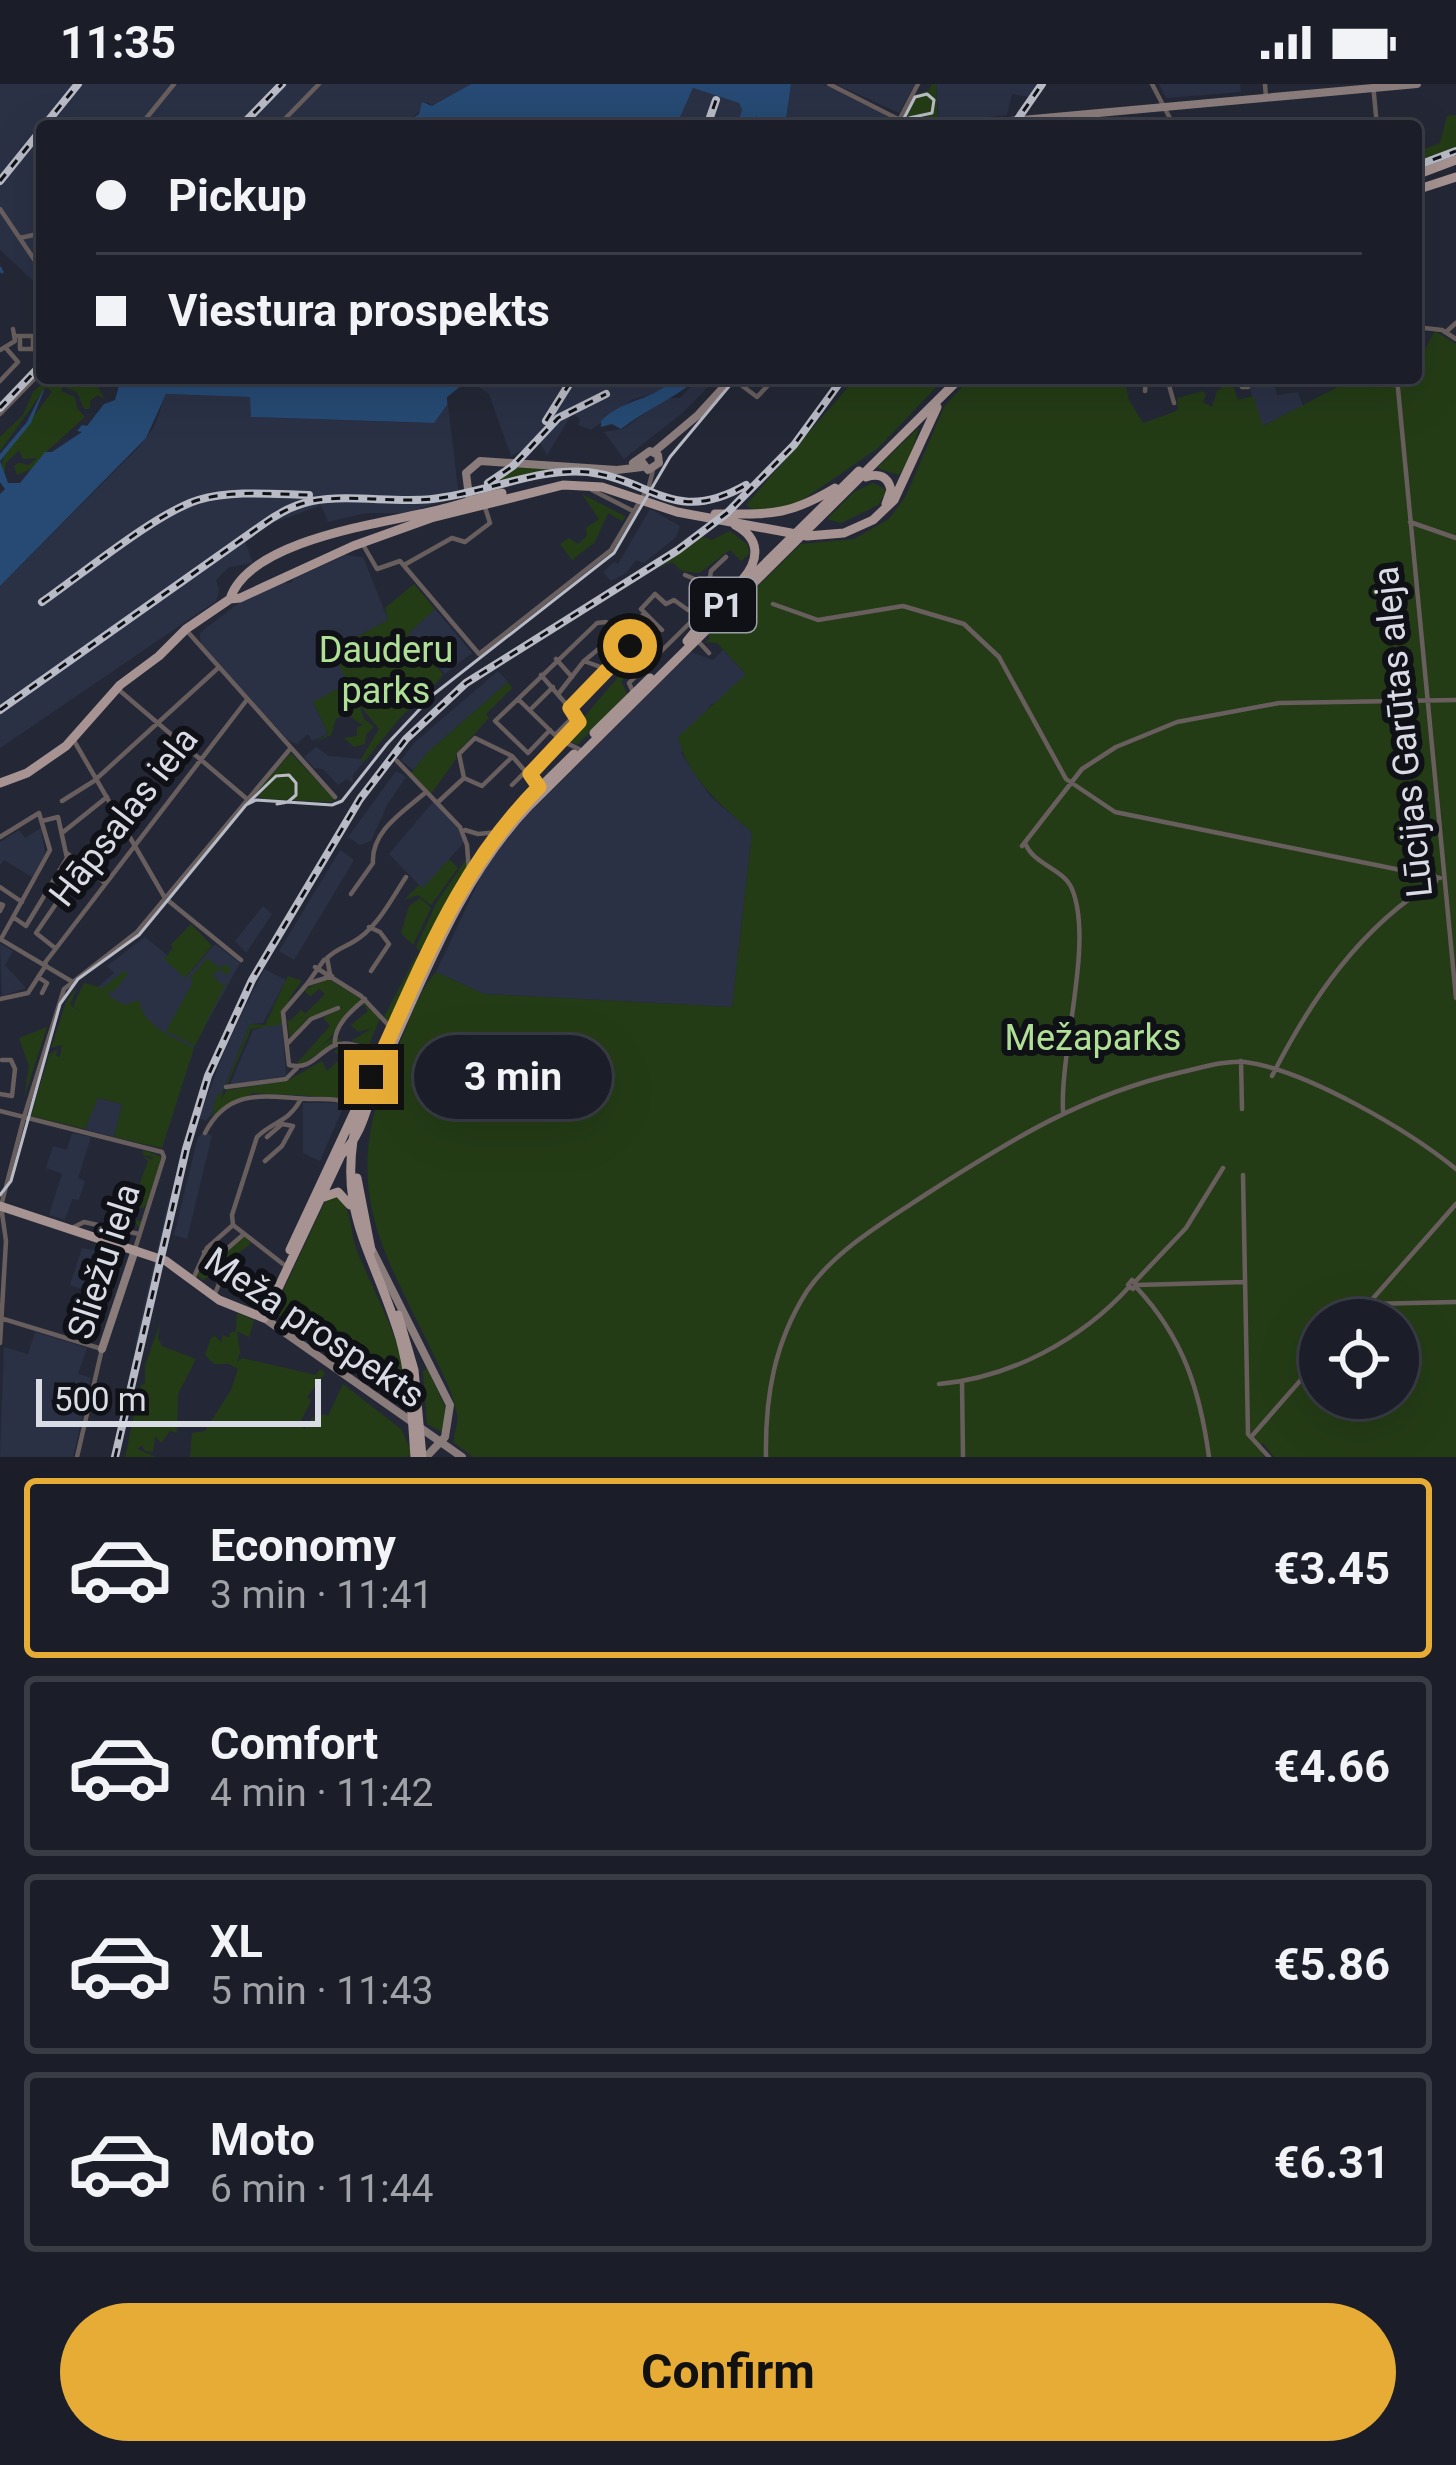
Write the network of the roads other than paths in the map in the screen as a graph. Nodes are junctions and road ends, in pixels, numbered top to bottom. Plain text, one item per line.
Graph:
1 (174, 84) edge
2 (319, 84) edge
3 (829, 84) edge
4 (918, 84) edge
5 (1152, 84) edge
6 (1265, 84) edge
7 (1417, 84) edge
8 (1373, 86) edge
9 (1266, 98) junction
10 (1166, 107) junction
11 (145, 120) edge
12 (284, 120) edge
13 (893, 120) edge
14 (900, 120) edge
15 (1065, 120) edge
16 (1171, 120) edge
17 (1376, 120) edge
18 (1456, 160) edge
19 (1422, 173) edge
20 (1456, 177) edge
21 (1422, 188) edge
22 (0, 209) edge
23 (36, 234) edge
24 (20, 238) junction
25 (36, 262) edge
26 (1456, 322) edge
27 (1422, 328) edge
28 (1446, 332) junction
29 (16, 338) dead end
30 (1456, 339) edge
31 (2, 348) edge
32 (36, 377) edge
33 (0, 382) edge
34 (726, 384) edge
35 (740, 384) edge
36 (769, 384) edge
37 (952, 384) edge
38 (952, 384) edge
39 (953, 384) edge
40 (1146, 384) edge
41 (1169, 384) edge
42 (1242, 384) edge
43 (1398, 384) edge
44 (1248, 387) dead end
45 (1145, 391) dead end
46 (1174, 403) dead end
47 (0, 414) edge
48 (657, 455) junction
49 (645, 466) junction
50 (863, 467) junction
51 (854, 484) junction
52 (494, 499) junction
53 (470, 504) junction
54 (635, 512) junction
55 (877, 514) junction
56 (719, 518) junction
57 (816, 519) junction
58 (1408, 522) junction
59 (324, 538) junction
60 (1456, 538) edge
61 (362, 543) junction
62 (330, 556) junction
63 (726, 557) dead end
64 (404, 565) junction
65 (685, 575) dead end
66 (710, 577) junction
67 (230, 598) junction
68 (772, 604) dead end
69 (688, 610) dead end
70 (645, 613) junction
71 (654, 622) junction
72 (186, 629) junction
73 (662, 630) dead end
74 (619, 635) junction
75 (692, 641) junction
76 (630, 646) junction
77 (709, 652) dead end
78 (556, 659) junction
79 (584, 662) junction
80 (647, 665) junction
81 (217, 669) junction
82 (606, 669) junction
83 (541, 675) junction
84 (573, 677) junction
85 (117, 688) junction
86 (556, 690) junction
87 (634, 694) junction
88 (518, 699) junction
89 (1426, 700) junction
90 (1456, 700) edge
91 (246, 701) junction
92 (570, 708) junction
93 (530, 710) junction
94 (573, 717) dead end
95 (157, 722) junction
96 (542, 723) junction
97 (535, 730) dead end
98 (555, 735) junction
99 (74, 739) junction
100 (290, 748) junction
101 (579, 748) junction
102 (512, 756) junction
103 (200, 759) junction
104 (398, 761) dead end
105 (528, 772) junction
106 (96, 777) junction
107 (464, 778) junction
108 (0, 783) edge
109 (1071, 784) junction
110 (512, 785) dead end
111 (539, 787) junction
112 (426, 792) junction
113 (330, 796) dead end
114 (107, 797) junction
115 (247, 800) junction
116 (531, 800) junction
117 (62, 801) dead end
118 (437, 803) junction
119 (43, 821) junction
120 (460, 827) junction
121 (62, 832) junction
122 (498, 832) junction
123 (0, 837) edge
124 (134, 844) junction
125 (68, 854) junction
126 (1456, 868) edge
127 (469, 872) junction
128 (1441, 877) junction
129 (406, 878) dead end
130 (104, 883) junction
131 (0, 886) edge
132 (350, 894) dead end
133 (60, 898) dead end
134 (165, 898) junction
135 (22, 902) junction
136 (0, 910) edge
137 (12, 918) junction
138 (378, 918) junction
139 (449, 918) junction
140 (369, 927) junction
141 (380, 932) junction
142 (0, 939) edge
143 (55, 948) junction
144 (327, 958) junction
145 (241, 960) dead end
146 (45, 964) junction
147 (315, 968) junction
148 (371, 971) dead end
149 (331, 975) junction
150 (38, 977) junction
151 (70, 981) junction
152 (307, 984) junction
153 (42, 993) dead end
154 (1456, 998) edge
155 (0, 999) edge
156 (365, 999) junction
157 (338, 1008) dead end
158 (396, 1032) junction
159 (287, 1044) junction
160 (335, 1045) junction
161 (382, 1054) junction
162 (1, 1059) edge
163 (1241, 1061) junction
164 (297, 1068) junction
165 (1273, 1074) junction
166 (226, 1087) dead end
167 (364, 1092) junction
168 (0, 1094) edge
169 (301, 1099) junction
170 (355, 1108) junction
171 (1242, 1109) dead end
172 (0, 1111) edge
173 (1063, 1111) junction
174 (24, 1117) junction
175 (282, 1124) junction
176 (205, 1133) dead end
177 (360, 1134) junction
178 (267, 1138) dead end
179 (352, 1144) junction
180 (265, 1161) dead end
181 (1223, 1168) dead end
182 (1456, 1169) edge
183 (1243, 1175) dead end
184 (321, 1198) junction
185 (1456, 1204) edge
186 (1, 1206) edge
187 (1452, 1214) edge
188 (233, 1225) junction
189 (72, 1229) junction
190 (140, 1234) junction
191 (244, 1234) junction
192 (359, 1235) junction
193 (369, 1244) junction
194 (135, 1250) junction
195 (204, 1252) junction
196 (238, 1263) dead end
197 (283, 1264) junction
198 (193, 1279) junction
199 (1245, 1282) junction
200 (1130, 1283) junction
201 (214, 1296) junction
202 (1373, 1299) edge
203 (1456, 1302) edge
204 (1419, 1303) edge
205 (262, 1316) junction
206 (1, 1318) edge
207 (0, 1343) edge
208 (102, 1349) junction
209 (407, 1354) junction
210 (962, 1381) junction
211 (1299, 1382) edge
212 (939, 1384) dead end
213 (1251, 1437) junction
214 (440, 1442) junction
215 (77, 1457) edge
216 (421, 1457) edge
217 (462, 1457) edge
218 (766, 1457) edge
219 (963, 1457) edge
220 (1208, 1457) edge
221 (1269, 1457) edge

1 - 11 street
2 - 12 street
3 - 13 street
4 - 14 street
5 - 10 street
6 - 9 street
7 - 8 street
8 - 9 street
8 - 17 street
9 - 10 street
10 - 15 street
10 - 16 street
18 - 19 main road
20 - 21 main road
22 - 24 street
23 - 24 street
24 - 25 street
26 - 28 street
27 - 28 street
28 - 30 street
29 - 31 street
31 - 33 street
32 - 47 street
34 - 48 street
35 - 36 street
37 - 50 main road, P1
38 - 51 main road, P1
39 - 55 main road
40 - 45 street
41 - 46 street
42 - 44 street
43 - 58 street, Lūcijas Garūtas aleja
48 - 49 street
48 - 49 street
49 - 53 street
49 - 54 street
50 - 56 main road
50 - 57 main road, P1
51 - 55 main road
51 - 57 main road, P1
52 - 53 main road
52 - 54 street
52 - 56 main road
52 - 64 street
53 - 59 main road
53 - 61 main road
54 - 64 street
55 - 56 main road
56 - 75 main road
57 - 75 main road, P1
58 - 60 street
58 - 89 street, Lūcijas Garūtas aleja
59 - 62 main road
59 - 67 main road
61 - 62 main road
61 - 64 street
62 - 67 main road
63 - 66 street
65 - 66 street
66 - 80 street
67 - 72 main road
68 - 109 street
69 - 70 street
70 - 71 street
70 - 74 street
71 - 73 street
71 - 76 street
72 - 81 street
72 - 85 main road
74 - 76 street
74 - 78 street
74 - 79 street
75 - 77 street
75 - 87 main road, P1
75 - 116 main road, P1
76 - 80 street
76 - 82 street
78 - 83 street
78 - 84 street
79 - 82 street
79 - 84 street
80 - 87 street
81 - 91 street
81 - 95 street
82 - 92 street
83 - 86 street
83 - 88 street
84 - 86 street
85 - 95 street
85 - 99 main road
86 - 92 street
86 - 93 street
87 - 101 main road, P1
88 - 93 street
88 - 98 street
89 - 90 street
89 - 109 street
89 - 128 street, Lūcijas Garūtas aleja
91 - 100 street
91 - 103 street, Hāpsalas iela
92 - 98 street
93 - 96 street
94 - 98 street
95 - 103 street
95 - 106 street
96 - 97 street
96 - 98 street
98 - 101 street
98 - 105 street
99 - 106 street
99 - 108 main road
100 - 113 street
100 - 115 street
101 - 111 main road, P1
102 - 105 street
102 - 107 street
102 - 107 street
103 - 115 street
103 - 124 street, Hāpsalas iela
104 - 112 street
105 - 110 street
105 - 111 street
106 - 114 street
106 - 117 street
107 - 118 street
109 - 128 street
109 - 173 street
111 - 116 main road, P1
112 - 118 street
112 - 132 street
114 - 121 street
114 - 124 street
115 - 134 street
116 - 122 main road, P1
116 - 139 main road, P1
118 - 120 street
119 - 121 street
119 - 123 street
119 - 135 street
120 - 122 street
120 - 127 street
121 - 125 street
122 - 127 main road, P1
124 - 130 street, Hāpsalas iela
124 - 134 street
125 - 130 street
125 - 137 street
126 - 128 street
127 - 139 main road, P1
128 - 154 street, Lūcijas Garūtas aleja
128 - 165 street
129 - 138 street
130 - 143 street, Hāpsalas iela
131 - 135 street
133 - 143 street
134 - 145 street
134 - 151 street
135 - 137 street
136 - 137 street
137 - 142 street
138 - 140 street
138 - 141 street
139 - 158 main road, P1
140 - 141 street
140 - 144 street
141 - 148 street
142 - 146 street
143 - 146 street, Hāpsalas iela
144 - 147 street
144 - 149 street
146 - 150 street, Hāpsalas iela
146 - 151 street
147 - 149 street
147 - 152 street
149 - 152 street
149 - 156 street
150 - 153 street
150 - 155 street
151 - 174 street
152 - 159 street
156 - 158 street
156 - 160 street
157 - 159 street
158 - 161 main road, P1
158 - 177 main road, P1
159 - 164 street
160 - 161 street
160 - 164 street
161 - 167 main road, P1
162 - 168 street
163 - 165 street
163 - 171 street
163 - 173 street
164 - 166 street
165 - 182 street
167 - 170 main road, P1
167 - 179 main road
169 - 170 street
169 - 175 street
169 - 176 street
170 - 197 main road, P1
172 - 174 street
173 - 218 street
174 - 186 street
174 - 190 street, Sliežu iela
175 - 178 street
175 - 180 street
175 - 188 street
177 - 179 main road, P1
177 - 193 main road
179 - 184 main road, P1
179 - 192 main road
181 - 200 street
183 - 199 street
184 - 192 main road
184 - 205 main road, P1
185 - 187 street
186 - 189 main road, Meža prospekts
186 - 206 street
187 - 202 street
188 - 191 street
188 - 195 street
189 - 190 street
189 - 194 main road, Meža prospekts
190 - 194 street, Sliežu iela
191 - 195 street
191 - 197 street
192 - 209 main road
193 - 209 main road
193 - 214 street
194 - 198 main road, Meža prospekts
194 - 208 street, Sliežu iela
195 - 198 street
196 - 201 street
197 - 205 main road, P1
198 - 201 main road, Meža prospekts
199 - 200 street
199 - 213 street
200 - 210 street
200 - 220 street
201 - 205 main road, Meža prospekts
203 - 204 street
205 - 214 street, Meža prospekts
206 - 207 street
206 - 208 street
208 - 215 street, Sliežu iela
209 - 216 main road
210 - 212 street
210 - 219 street
211 - 213 street
213 - 221 street
214 - 216 street
214 - 217 street, Meža prospekts

